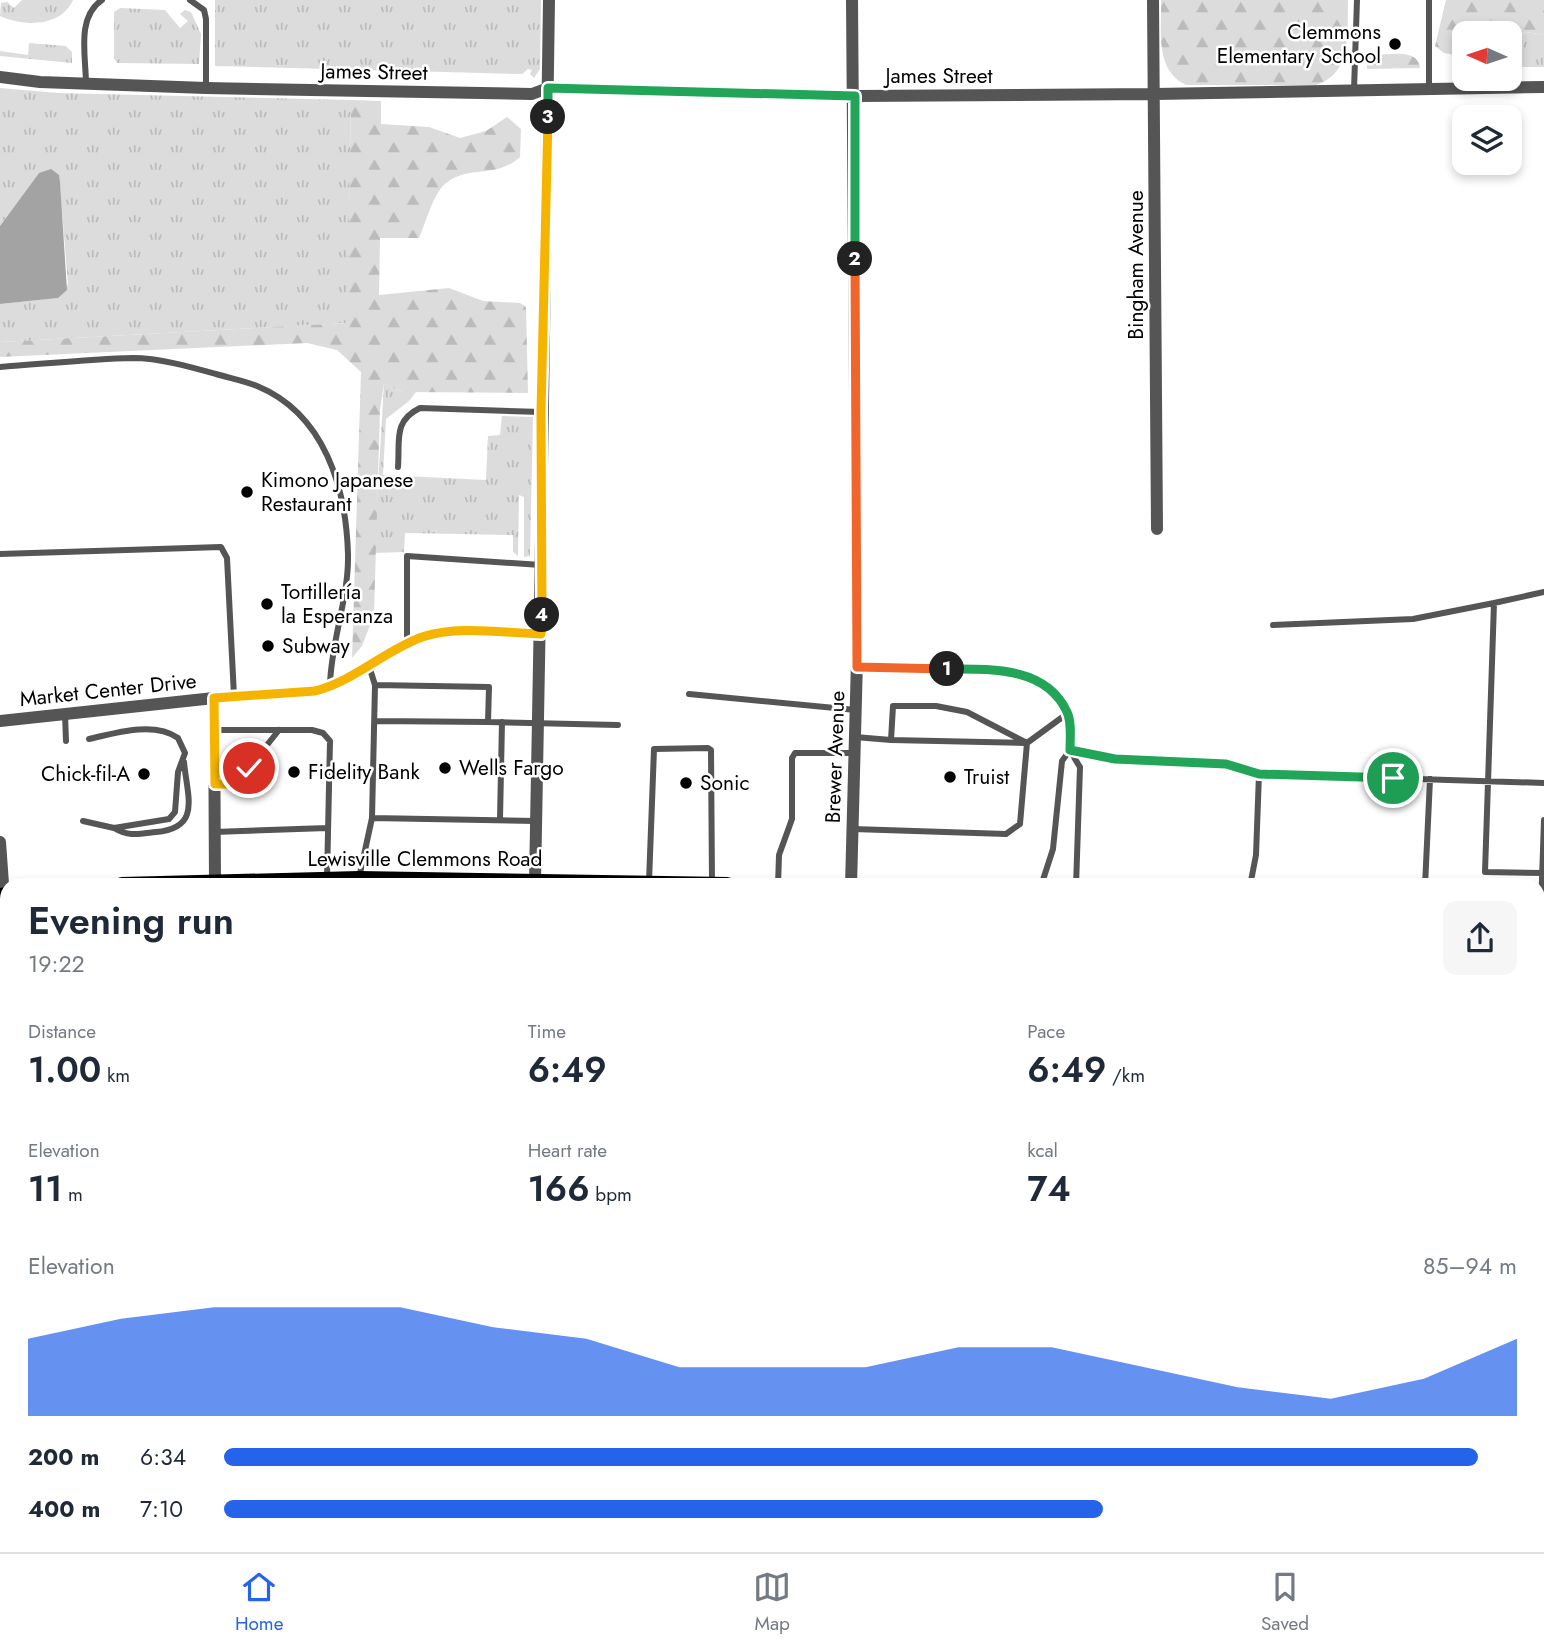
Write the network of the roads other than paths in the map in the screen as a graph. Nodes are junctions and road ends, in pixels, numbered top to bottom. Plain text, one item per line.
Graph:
1 (102, 0) edge
2 (190, 0) edge
3 (549, 0) edge
4 (852, 0) edge
5 (1153, 0) edge
6 (1357, 0) edge
7 (1429, 0) edge
8 (200, 2) edge
9 (0, 77) edge
10 (86, 84) junction
11 (1544, 87) edge
12 (206, 88) junction
13 (548, 88) junction
14 (1429, 89) junction
15 (1354, 90) junction
16 (1155, 94) junction
17 (855, 96) junction
18 (0, 367) edge
19 (541, 412) junction
20 (398, 467) dead end
21 (1157, 529) dead end
22 (0, 554) edge
23 (543, 565) junction
24 (1544, 592) edge
25 (1494, 603) junction
26 (1273, 625) dead end
27 (541, 634) junction
28 (407, 643) junction
29 (369, 666) junction
30 (857, 667) junction
31 (375, 685) junction
32 (330, 687) junction
33 (689, 694) dead end
34 (234, 696) junction
35 (214, 698) junction
36 (856, 710) junction
37 (1068, 713) junction
38 (65, 714) junction
39 (0, 721) edge
40 (375, 721) junction
41 (488, 722) junction
42 (502, 722) junction
43 (539, 723) junction
44 (618, 725) dead end
45 (214, 730) junction
46 (279, 730) junction
47 (855, 737) junction
48 (89, 739) dead end
49 (891, 740) junction
50 (66, 741) dead end
51 (1027, 743) junction
52 (262, 750) dead end
53 (1070, 750) junction
54 (855, 753) junction
55 (184, 759) junction
56 (249, 768) dead end
57 (1259, 774) junction
58 (1430, 779) junction
59 (1490, 781) junction
60 (1544, 783) edge
61 (215, 784) junction
62 (372, 818) junction
63 (500, 819) junction
64 (1544, 820) edge
65 (83, 821) dead end
66 (536, 821) junction
67 (114, 828) junction
68 (327, 828) junction
69 (852, 829) junction
70 (215, 832) junction
71 (0, 842) edge
72 (1542, 873) junction
73 (3, 878) edge
74 (215, 878) edge
75 (327, 878) edge
76 (359, 878) edge
77 (535, 878) edge
78 (649, 878) edge
79 (712, 878) edge
80 (778, 878) edge
81 (851, 878) edge
82 (1044, 878) edge
83 (1076, 878) edge
84 (1252, 878) edge
85 (1425, 878) edge
86 (1542, 878) edge

1 - 10 lane
2 - 8 lane
3 - 13 street
4 - 17 street, Brewer Avenue
5 - 16 street, Bingham Avenue
6 - 15 lane
7 - 14 lane
8 - 12 lane
9 - 10 street, James Street
10 - 12 street, James Street
11 - 14 street, James Street
12 - 13 street, James Street
13 - 17 street, James Street
13 - 19 street
14 - 15 street, James Street
15 - 16 street, James Street
16 - 17 street, James Street
16 - 21 street, Bingham Avenue
17 - 30 street, Brewer Avenue
18 - 32 lane
19 - 20 lane
19 - 23 street
22 - 34 lane
23 - 27 street
23 - 28 lane
24 - 25 lane
25 - 26 lane
25 - 59 lane
27 - 28 street, Market Center Drive
27 - 43 street
28 - 29 street, Market Center Drive
29 - 31 lane
29 - 32 street, Market Center Drive
30 - 36 street, Brewer Avenue
30 - 37 lane
31 - 40 lane
31 - 41 lane
32 - 34 street, Market Center Drive
33 - 36 lane
34 - 35 street, Market Center Drive
35 - 38 street, Market Center Drive
35 - 45 street
36 - 47 street, Brewer Avenue
37 - 51 lane
37 - 53 lane
38 - 39 street, Market Center Drive
38 - 50 lane
40 - 41 lane
40 - 62 lane
41 - 42 lane
42 - 43 lane
42 - 63 lane
43 - 44 lane
43 - 66 street
45 - 46 lane
45 - 61 street
46 - 52 lane
46 - 68 lane
47 - 49 lane
47 - 54 street, Brewer Avenue
48 - 55 lane
49 - 51 lane
49 - 51 lane
51 - 69 lane
53 - 57 lane
53 - 82 lane
53 - 83 lane
54 - 69 street, Brewer Avenue
54 - 80 lane
55 - 67 lane
55 - 67 lane
56 - 61 lane
57 - 58 lane
57 - 84 lane
58 - 59 lane
58 - 85 lane
59 - 60 lane
59 - 72 lane
61 - 70 street
62 - 63 lane
62 - 76 lane
63 - 66 lane
64 - 72 lane
65 - 67 lane
66 - 77 street
68 - 70 lane
68 - 75 lane
69 - 81 street, Brewer Avenue
70 - 74 street
71 - 73 street
72 - 86 lane
78 - 79 lane

